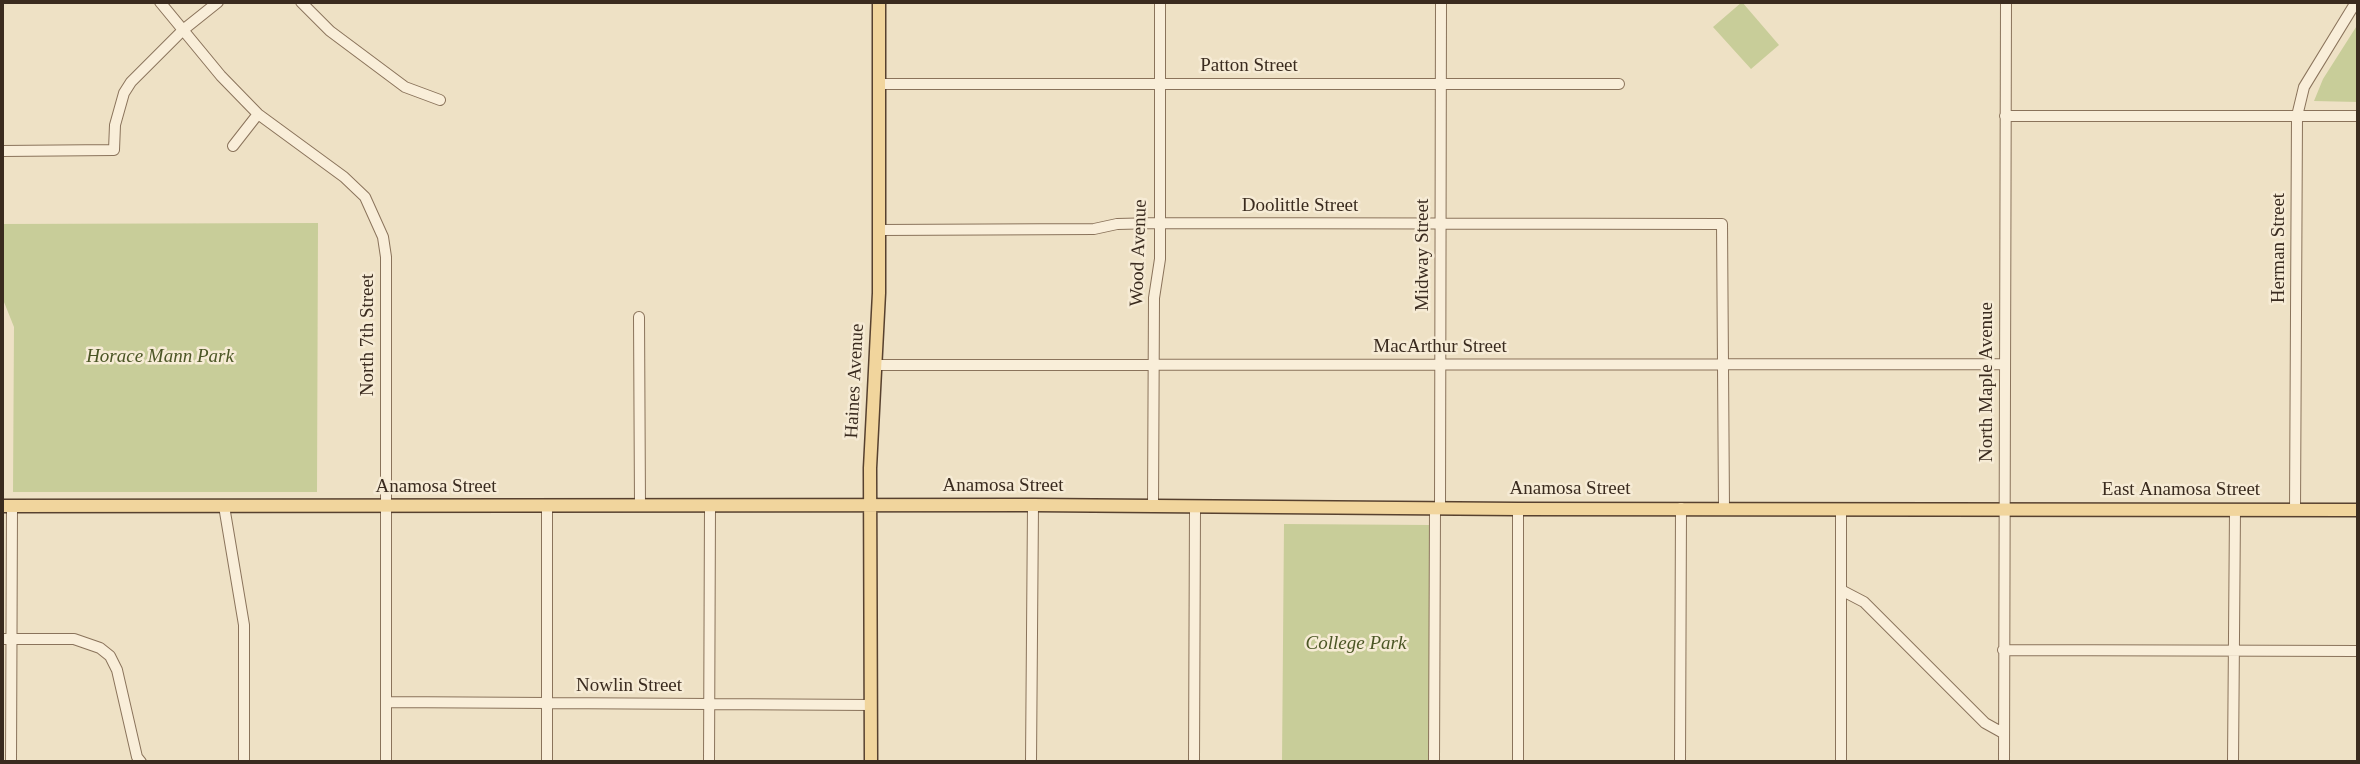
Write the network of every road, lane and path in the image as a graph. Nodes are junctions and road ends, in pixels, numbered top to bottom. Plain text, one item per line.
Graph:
1 (160, 2) edge
2 (218, 2) edge
3 (301, 2) edge
4 (879, 2) edge
5 (1160, 2) edge
6 (1441, 2) edge
7 (2006, 2) edge
8 (2356, 2) edge
9 (183, 30) junction
10 (1440, 83) junction
11 (879, 84) junction
12 (1160, 84) junction
13 (1619, 84) dead end
14 (440, 100) dead end
15 (258, 114) junction
16 (2005, 116) junction
17 (2297, 116) junction
18 (2358, 117) edge
19 (233, 146) dead end
20 (2, 151) edge
21 (1159, 223) junction
22 (1441, 224) junction
23 (879, 230) junction
24 (639, 317) dead end
25 (1154, 364) junction
26 (1441, 364) junction
27 (2005, 364) junction
28 (876, 365) junction
29 (1723, 365) junction
30 (870, 505) junction
31 (1033, 505) junction
32 (7, 506) edge
33 (224, 506) junction
34 (386, 506) junction
35 (547, 506) junction
36 (640, 506) junction
37 (710, 506) junction
38 (1153, 506) junction
39 (1195, 507) junction
40 (1438, 508) junction
41 (1681, 508) junction
42 (1724, 508) junction
43 (1518, 509) junction
44 (1841, 509) junction
45 (2004, 509) junction
46 (2235, 510) junction
47 (2295, 510) junction
48 (2358, 510) edge
49 (1841, 590) junction
50 (7, 639) edge
51 (2003, 650) junction
52 (2234, 651) junction
53 (2358, 651) edge
54 (386, 702) junction
55 (547, 704) junction
56 (709, 704) junction
57 (871, 705) junction
58 (2003, 733) junction
59 (11, 762) edge
60 (141, 762) edge
61 (244, 762) edge
62 (386, 762) edge
63 (547, 762) edge
64 (709, 762) edge
65 (871, 762) edge
66 (1031, 762) edge
67 (1194, 762) edge
68 (1434, 762) edge
69 (1518, 762) edge
70 (1680, 762) edge
71 (1841, 762) edge
72 (2004, 762) edge
73 (2233, 762) edge

1 - 9 street, North 7th Street
2 - 9 street
3 - 14 street
4 - 11 main road, Haines Avenue
5 - 12 street, Wood Avenue
6 - 10 street, Midway Street
7 - 16 street, North Maple Avenue
8 - 17 street, Herman Street
9 - 15 street, North 7th Street
9 - 20 street
10 - 12 street, Patton Street
10 - 13 street, Patton Street
10 - 22 street, Midway Street
11 - 12 street, Patton Street
11 - 23 main road, Haines Avenue
12 - 21 street, Wood Avenue
15 - 19 street
15 - 34 street, North 7th Street
16 - 17 street
16 - 27 street, North Maple Avenue
17 - 18 street
17 - 47 street, Herman Street
21 - 22 street, Doolittle Street
21 - 23 street, Doolittle Street
21 - 25 street, Wood Avenue
22 - 26 street, Midway Street
22 - 29 street, Doolittle Street
23 - 28 main road, Haines Avenue
24 - 36 street
25 - 26 street, MacArthur Street
25 - 28 street, MacArthur Street
25 - 38 street, Wood Avenue
26 - 29 street, MacArthur Street
26 - 40 street, Midway Street
27 - 29 street, MacArthur Street
27 - 45 street, North Maple Avenue
28 - 30 main road, Haines Avenue
29 - 42 street
30 - 31 main road, Anamosa Street
30 - 37 main road, Anamosa Street
30 - 57 main road, Haines Avenue
31 - 38 main road, Anamosa Street
31 - 66 street
32 - 33 main road, Anamosa Street
32 - 50 street
33 - 34 main road, Anamosa Street
33 - 61 street
34 - 35 main road, Anamosa Street
34 - 54 street, North 7th Street
35 - 36 main road, Anamosa Street
35 - 55 street
36 - 37 main road, Anamosa Street
37 - 56 street
38 - 39 main road, Anamosa Street
39 - 40 main road, Anamosa Street
39 - 67 street
40 - 43 main road, Anamosa Street
40 - 68 street, Midway Street
41 - 42 main road, Anamosa Street
41 - 43 main road, Anamosa Street
41 - 70 street
42 - 44 main road, Anamosa Street
43 - 69 street
44 - 45 main road, Anamosa Street
44 - 49 street
45 - 46 main road, East Anamosa Street
45 - 51 street, North Maple Avenue
46 - 47 main road, East Anamosa Street
46 - 52 street
47 - 48 main road, East Anamosa Street
49 - 58 street
49 - 71 street
50 - 59 street
50 - 60 street
51 - 52 street
51 - 58 street, North Maple Avenue
52 - 53 street
52 - 73 street
54 - 55 street, Nowlin Street
54 - 62 street, North 7th Street
55 - 56 street, Nowlin Street
55 - 63 street
56 - 57 street, Nowlin Street
56 - 64 street
57 - 65 main road, Haines Avenue
58 - 72 street, North Maple Avenue

